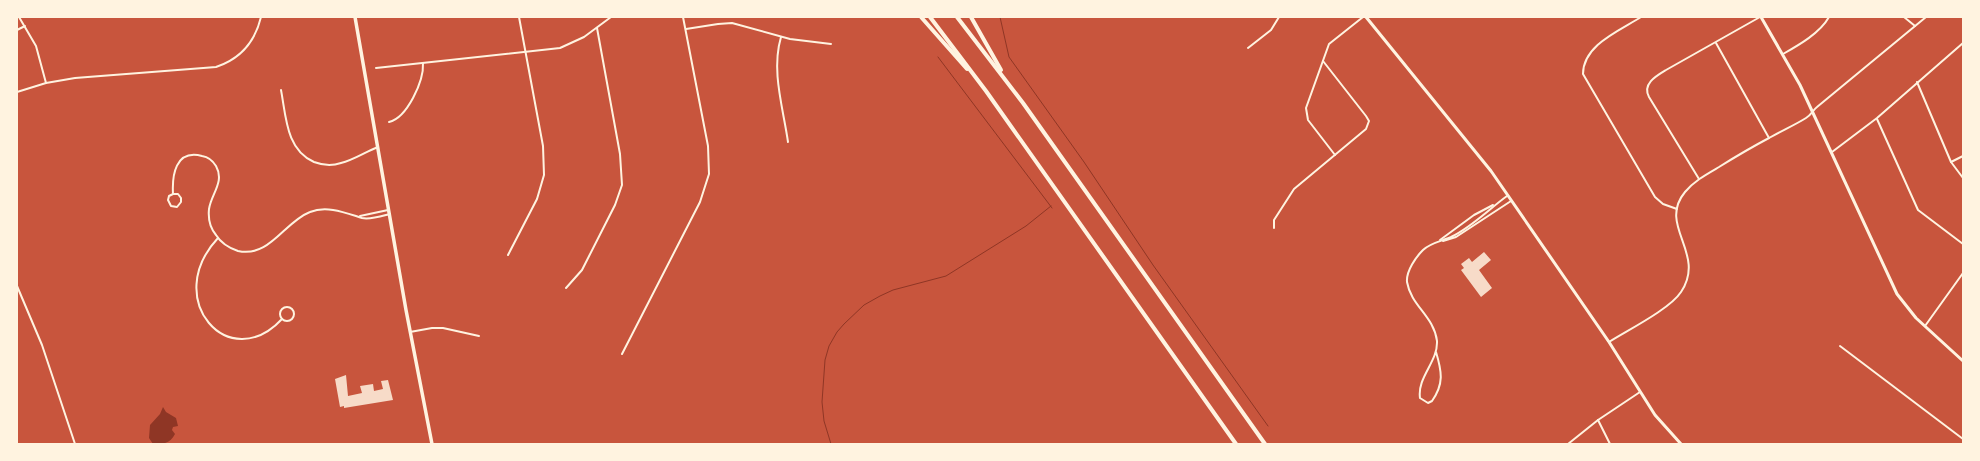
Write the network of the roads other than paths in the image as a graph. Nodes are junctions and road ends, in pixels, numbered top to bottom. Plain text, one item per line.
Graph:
1 (19, 17) edge
2 (261, 17) edge
3 (355, 17) edge
4 (519, 17) edge
5 (611, 17) edge
6 (684, 17) edge
7 (921, 17) edge
8 (930, 17) edge
9 (957, 17) edge
10 (971, 17) edge
11 (1279, 17) edge
12 (1363, 17) edge
13 (1366, 17) edge
14 (1640, 17) edge
15 (1760, 17) edge
16 (1829, 17) edge
17 (1904, 17) edge
18 (1926, 17) edge
19 (26, 26) junction
20 (1915, 26) junction
21 (597, 28) junction
22 (686, 29) junction
23 (17, 30) edge
24 (781, 37) junction
25 (1716, 43) junction
26 (1963, 43) edge
27 (832, 44) dead end
28 (1248, 48) dead end
29 (525, 52) junction
30 (1783, 54) junction
31 (1323, 61) junction
32 (423, 63) junction
33 (376, 68) dead end
34 (975, 76) junction
35 (1003, 76) junction
36 (1917, 82) junction
37 (46, 83) junction
38 (281, 90) dead end
39 (17, 92) edge
40 (1812, 112) junction
41 (1877, 118) junction
42 (389, 122) dead end
43 (1769, 138) junction
44 (788, 142) dead end
45 (378, 147) junction
46 (1831, 153) junction
47 (1335, 155) junction
48 (1963, 156) edge
49 (1951, 162) junction
50 (1963, 178) edge
51 (1699, 180) junction
52 (173, 194) junction
53 (1507, 196) junction
54 (1511, 201) junction
55 (1494, 205) junction
56 (1677, 209) junction
57 (389, 212) junction
58 (360, 216) junction
59 (1274, 228) dead end
60 (218, 238) junction
61 (1438, 242) junction
62 (1963, 244) edge
63 (508, 255) dead end
64 (1963, 273) edge
65 (17, 286) edge
66 (566, 288) dead end
67 (282, 319) junction
68 (1925, 326) junction
69 (410, 332) junction
70 (478, 336) dead end
71 (1609, 342) junction
72 (1840, 346) dead end
73 (1436, 352) junction
74 (622, 354) dead end
75 (1963, 361) edge
76 (1640, 392) junction
77 (1598, 420) junction
78 (1963, 439) edge
79 (75, 444) edge
80 (432, 444) edge
81 (1236, 444) edge
82 (1265, 444) edge
83 (1568, 444) edge
84 (1610, 444) edge
85 (1680, 444) edge

1 - 19 street
2 - 37 street
3 - 45 highway
4 - 29 street
5 - 21 street
6 - 22 street
7 - 34 highway
8 - 34 highway
9 - 35 highway
10 - 35 highway
11 - 28 street
12 - 31 street
13 - 53 main road
14 - 56 street
15 - 25 street
15 - 30 main road
16 - 30 street
17 - 20 street
18 - 20 street
19 - 23 street
19 - 37 street
20 - 40 street
21 - 29 street
21 - 66 street
22 - 24 street
22 - 74 street
24 - 27 street
24 - 44 street
25 - 43 street
25 - 51 street
26 - 36 street
29 - 32 street
29 - 63 street
30 - 40 main road
31 - 47 street
31 - 47 street
32 - 33 street
32 - 42 street
34 - 81 highway
35 - 82 highway
36 - 41 street
36 - 49 street
37 - 39 street
38 - 45 street
40 - 43 street
40 - 46 main road
41 - 46 street
41 - 62 street
43 - 51 street
45 - 57 highway
46 - 68 main road
47 - 59 street
48 - 49 street
49 - 50 street
51 - 56 street
52 - 52 street
52 - 60 street
53 - 54 main road
53 - 55 street
54 - 61 street
54 - 71 main road
55 - 61 street
55 - 61 street
56 - 71 street
57 - 58 street
57 - 58 street
57 - 69 highway
58 - 60 street
60 - 67 street
61 - 73 street
64 - 68 street
65 - 79 street
67 - 67 street
68 - 75 main road
69 - 70 street
69 - 80 highway
71 - 76 main road
72 - 78 street
73 - 73 street
76 - 77 street
76 - 85 main road
77 - 83 street
77 - 84 street

